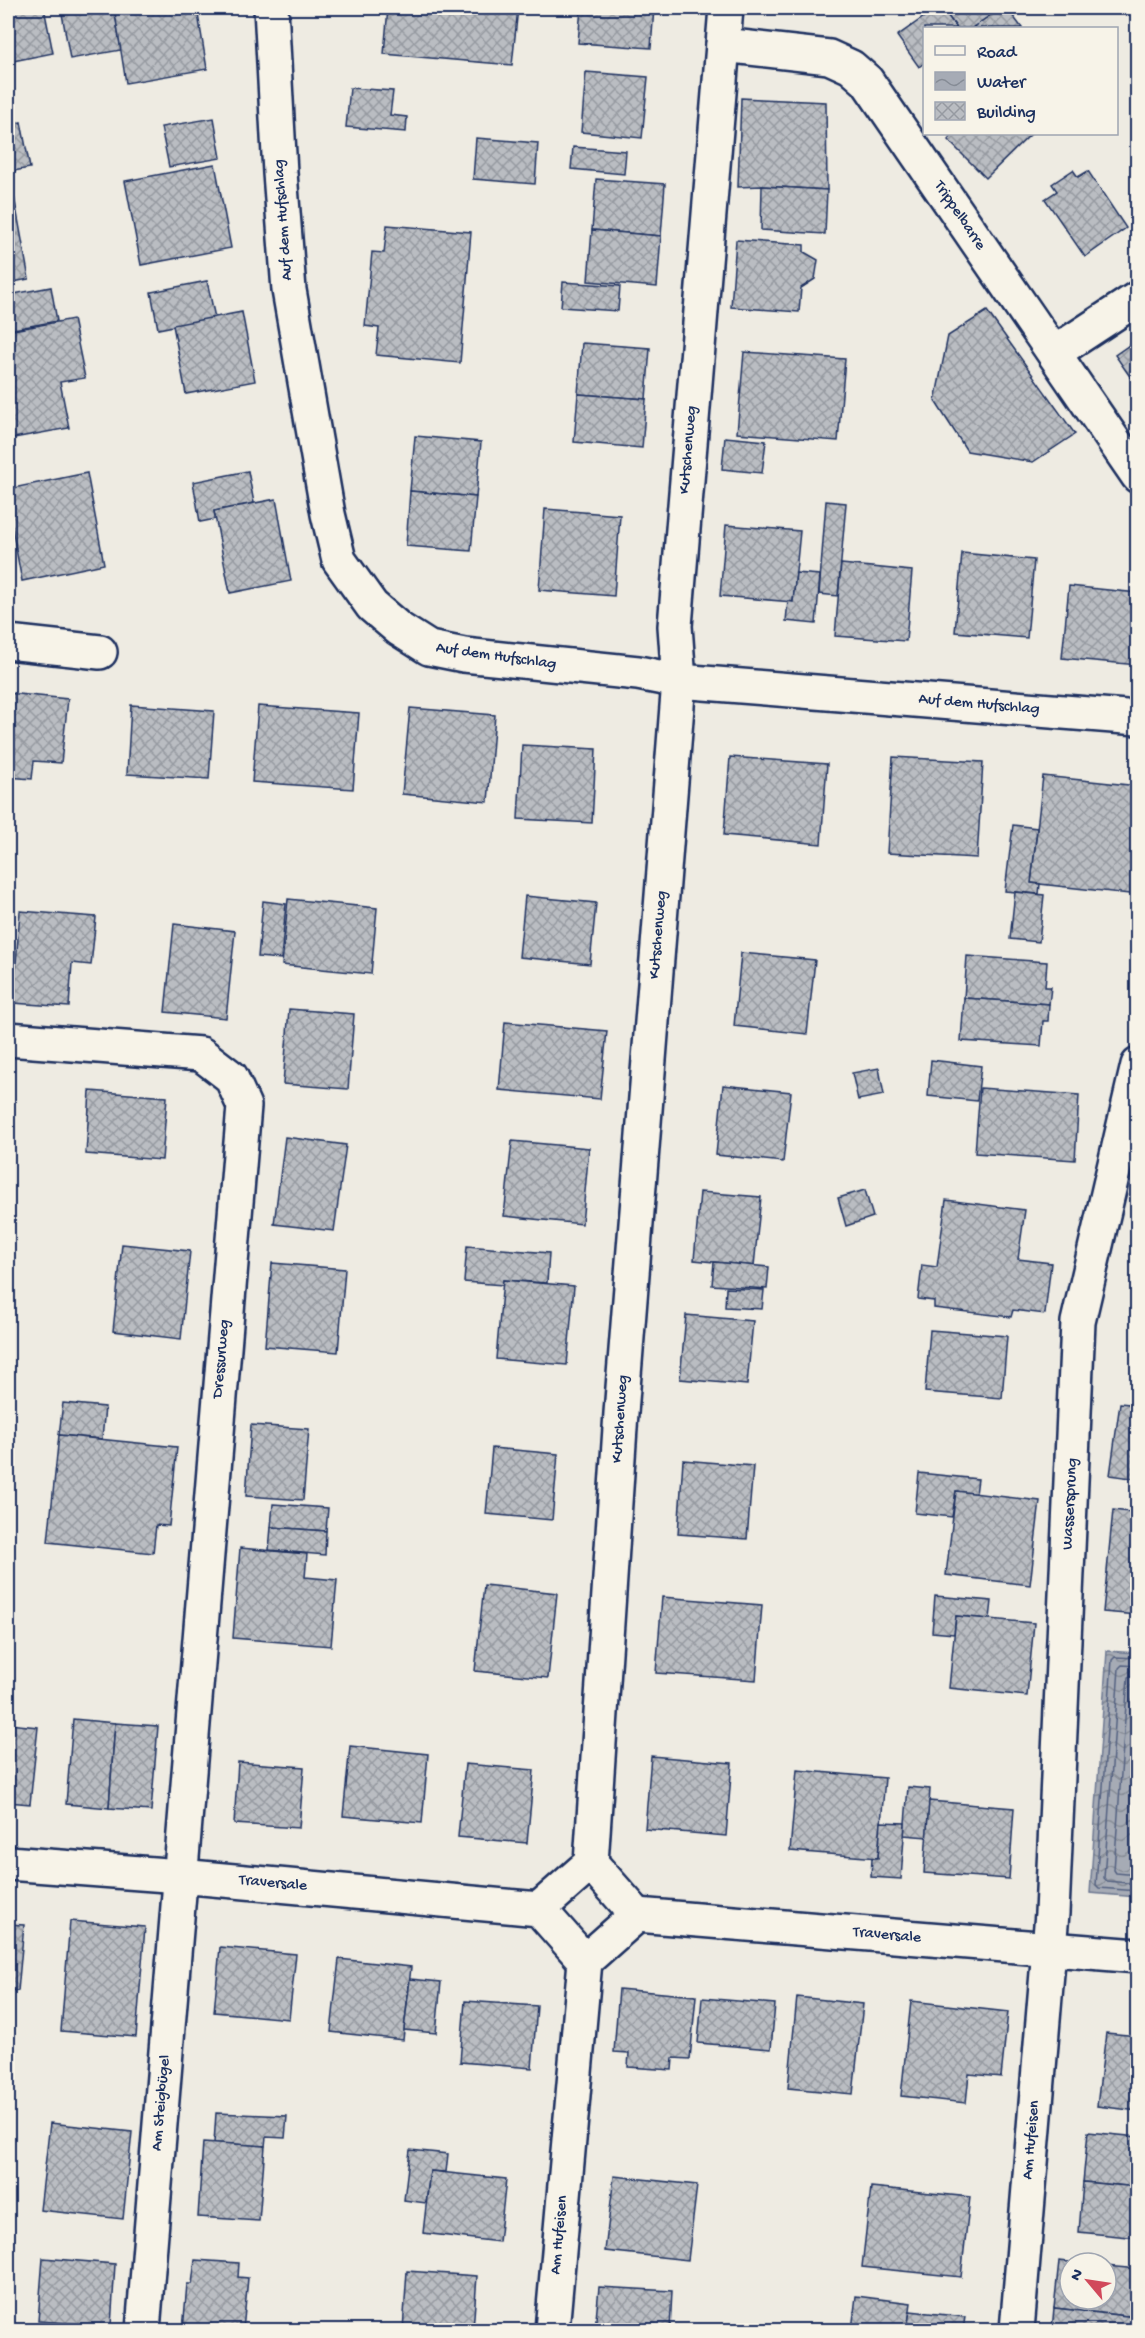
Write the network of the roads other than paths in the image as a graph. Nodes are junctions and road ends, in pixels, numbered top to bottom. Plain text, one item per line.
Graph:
1 (271, 8) edge
2 (726, 8) edge
3 (723, 45) junction
4 (1137, 298) edge
5 (1054, 353) junction
6 (1137, 476) edge
7 (8, 642) edge
8 (100, 652) dead end
9 (679, 681) junction
10 (1137, 718) edge
11 (8, 1039) edge
12 (1137, 1065) edge
13 (8, 1863) edge
14 (591, 1863) junction
15 (180, 1876) junction
16 (539, 1909) junction
17 (637, 1915) junction
18 (1049, 1949) junction
19 (1137, 1956) edge
20 (585, 1961) junction
21 (143, 2331) edge
22 (552, 2331) edge
23 (1017, 2331) edge

1 - 9 street, Auf dem Hufschlag
2 - 3 street, Kutschenweg
3 - 5 street, Trippelbarre
3 - 9 street, Kutschenweg
4 - 5 street
5 - 6 street, Trippelbarre
7 - 8 street
9 - 10 street, Auf dem Hufschlag
9 - 14 street, Kutschenweg
11 - 15 street, Dressurweg
12 - 18 street, Wassersprung
13 - 15 street, Traversale
14 - 16 street
14 - 17 street
15 - 16 street, Traversale
15 - 21 street, Am Steigbügel
16 - 20 street
17 - 18 street, Traversale
17 - 20 street
18 - 19 street, Traversale
18 - 23 street, Am Hufeisen
20 - 22 street, Am Hufeisen

